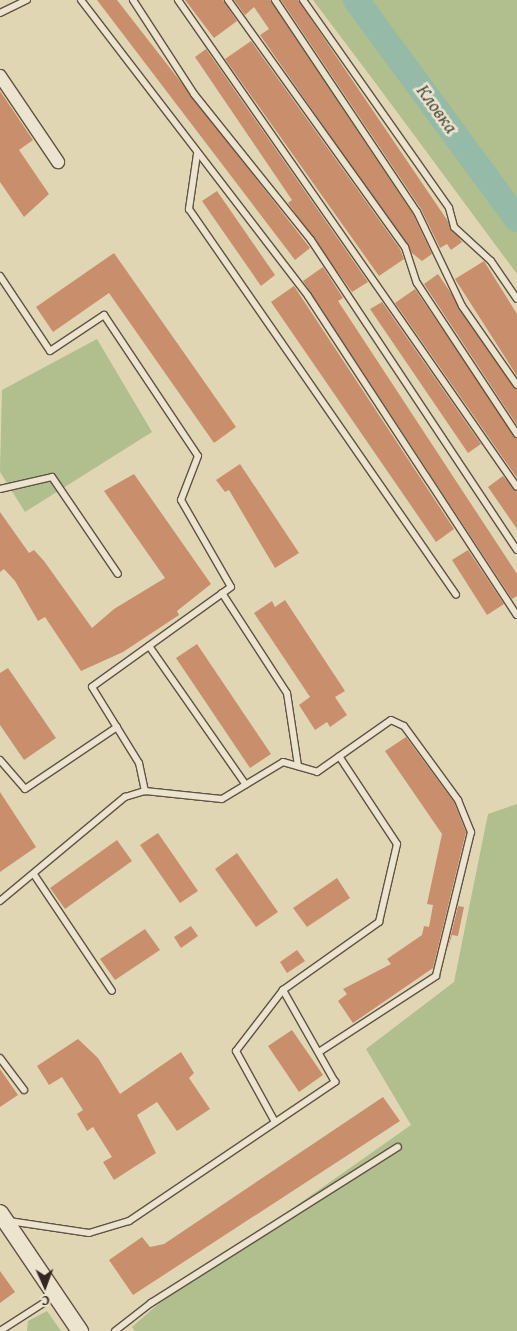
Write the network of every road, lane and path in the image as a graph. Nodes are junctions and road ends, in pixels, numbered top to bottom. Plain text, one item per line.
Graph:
1 (27, 0) edge
2 (81, 0) edge
3 (133, 0) edge
4 (178, 0) edge
5 (228, 0) edge
6 (274, 0) edge
7 (303, 0) edge
8 (0, 13) edge
9 (0, 76) edge
10 (197, 154) junction
11 (58, 162) dead end
12 (0, 276) edge
13 (517, 298) edge
14 (517, 385) edge
15 (517, 434) edge
16 (517, 488) edge
17 (0, 489) edge
18 (517, 550) edge
19 (118, 574) dead end
20 (222, 594) junction
21 (456, 594) dead end
22 (517, 615) edge
23 (149, 646) junction
24 (117, 727) junction
25 (339, 756) junction
26 (0, 760) edge
27 (298, 766) junction
28 (246, 785) junction
29 (145, 791) junction
30 (35, 876) junction
31 (0, 901) edge
32 (283, 990) junction
33 (112, 991) dead end
34 (319, 1052) junction
35 (0, 1058) edge
36 (24, 1090) dead end
37 (275, 1122) junction
38 (398, 1147) dead end
39 (3, 1217) edge
40 (56, 1295) junction
41 (0, 1331) edge
42 (80, 1331) edge
43 (115, 1331) edge

1 - 8 lane
2 - 10 lane
3 - 18 lane
4 - 16 lane
5 - 15 lane
6 - 14 lane
7 - 13 lane
9 - 11 street
10 - 21 lane
10 - 22 lane
12 - 20 lane
17 - 19 lane
20 - 23 lane
20 - 27 lane
23 - 24 lane
23 - 28 lane
24 - 26 lane
24 - 29 lane
25 - 27 lane
25 - 32 lane
25 - 34 lane
27 - 28 lane
28 - 29 lane
29 - 30 lane
30 - 31 lane
30 - 33 lane
32 - 34 lane
32 - 37 lane
34 - 37 lane
35 - 36 lane
37 - 39 lane
38 - 43 lane
39 - 40 street
40 - 41 lane
40 - 42 street

